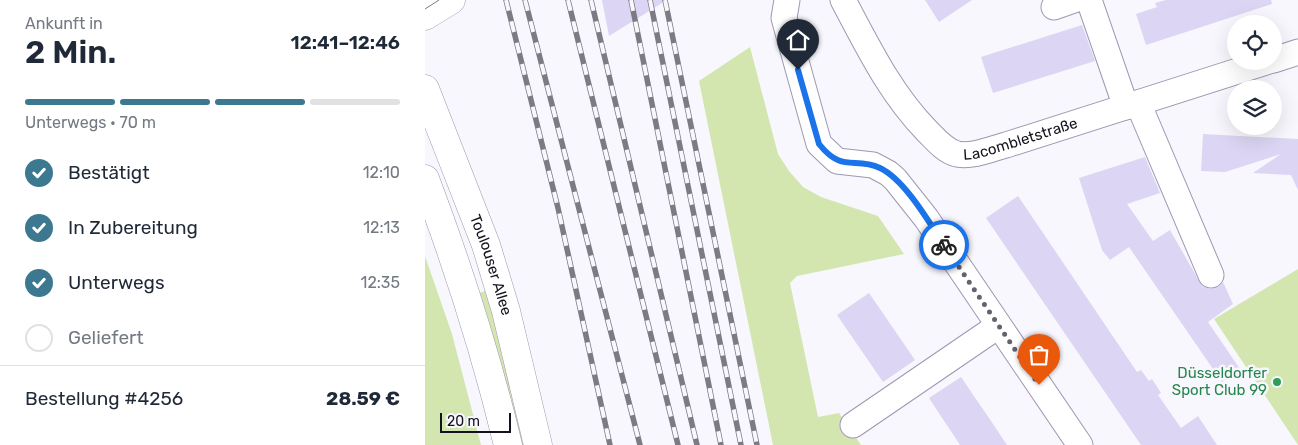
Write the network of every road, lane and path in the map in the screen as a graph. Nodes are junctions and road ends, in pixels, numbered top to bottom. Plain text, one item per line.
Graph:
1 (451, 0) edge
2 (787, 0) edge
3 (843, 0) edge
4 (1089, 0) edge
5 (425, 16) edge
6 (1298, 52) edge
7 (1282, 57) edge
8 (1241, 70) edge
9 (425, 89) edge
10 (1132, 105) junction
11 (425, 179) edge
12 (1211, 275) dead end
13 (999, 326) junction
14 (853, 425) dead end
15 (508, 445) edge
16 (538, 445) edge
17 (1080, 445) edge

1 - 5 main road
2 - 13 street
3 - 10 street, Lacombletstraße
4 - 10 street
6 - 7 street
8 - 10 street, Lacombletstraße
9 - 16 main road, Toulouser Allee
10 - 12 street
11 - 15 main road, Toulouser Allee
13 - 14 street
13 - 17 street

